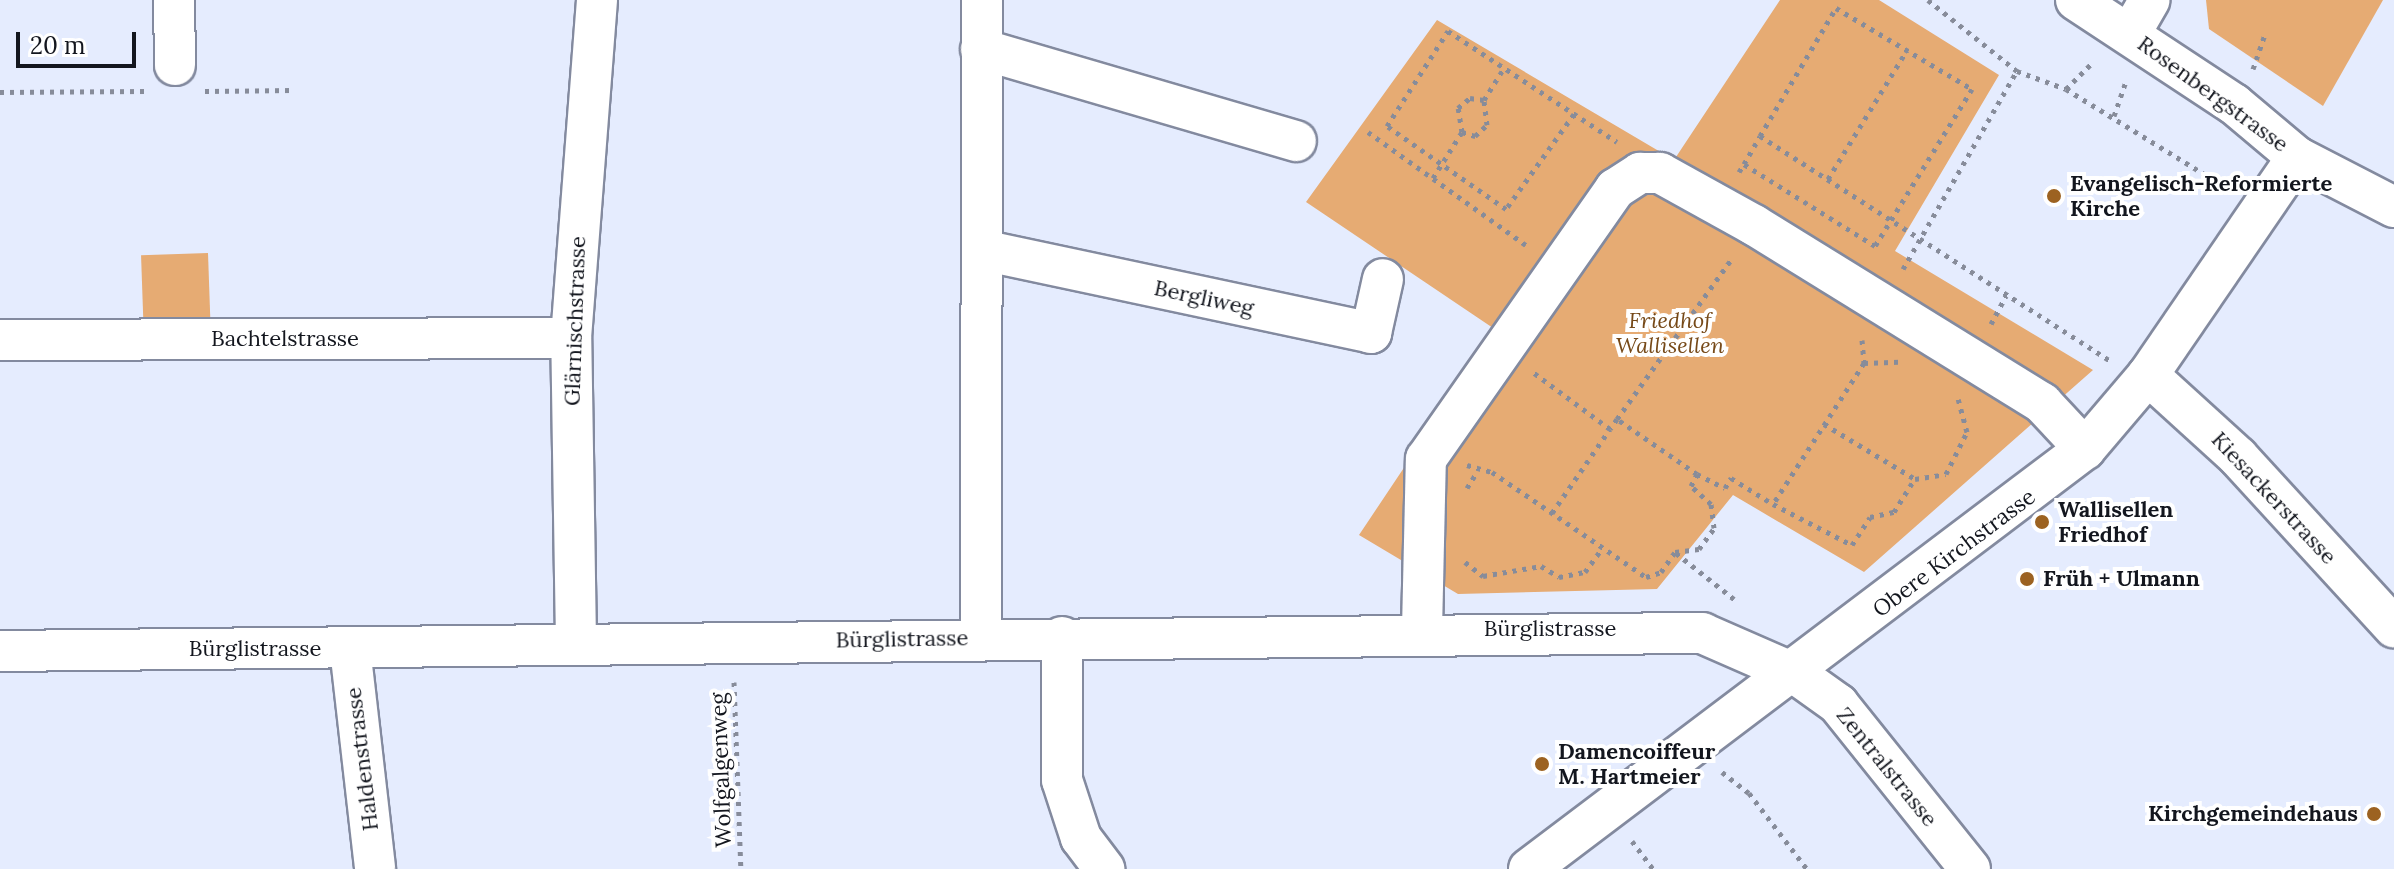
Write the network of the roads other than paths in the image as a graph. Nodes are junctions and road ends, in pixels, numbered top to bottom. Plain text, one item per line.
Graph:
1 (174, 0) edge
2 (597, 0) edge
3 (982, 0) edge
4 (2076, 0) edge
5 (2150, 0) edge
6 (981, 49) junction
7 (2119, 55) junction
8 (175, 65) dead end
9 (1296, 141) dead end
10 (2297, 157) junction
11 (2394, 207) edge
12 (982, 250) junction
13 (1383, 279) dead end
14 (571, 338) junction
15 (0, 340) edge
16 (2148, 375) junction
17 (2085, 449) junction
18 (2394, 627) edge
19 (1422, 630) junction
20 (1062, 637) junction
21 (981, 638) junction
22 (576, 642) junction
23 (350, 648) junction
24 (0, 651) edge
25 (1796, 674) junction
26 (375, 869) edge
27 (1104, 869) edge
28 (1529, 869) edge
29 (1970, 869) edge

1 - 8 street
2 - 14 street, Glärnischstrasse
3 - 6 street
4 - 7 street, Rosenbergstrasse
5 - 7 street
6 - 9 street
6 - 12 street
7 - 10 street, Rosenbergstrasse
10 - 11 street, Rosenbergstrasse
10 - 16 street, Obere Kirchstrasse
12 - 13 street, Bergliweg
12 - 21 street
14 - 15 street, Bachtelstrasse
14 - 22 street, Glärnischstrasse
16 - 17 street, Obere Kirchstrasse
16 - 18 street, Kiesackerstrasse
17 - 19 street
17 - 25 street, Obere Kirchstrasse
19 - 20 street, Bürglistrasse
19 - 25 street, Bürglistrasse
20 - 21 street, Bürglistrasse
20 - 27 street
21 - 22 street, Bürglistrasse
22 - 23 street, Bürglistrasse
23 - 24 street, Bürglistrasse
23 - 26 street, Haldenstrasse
25 - 28 street, Obere Kirchstrasse
25 - 29 street, Zentralstrasse

